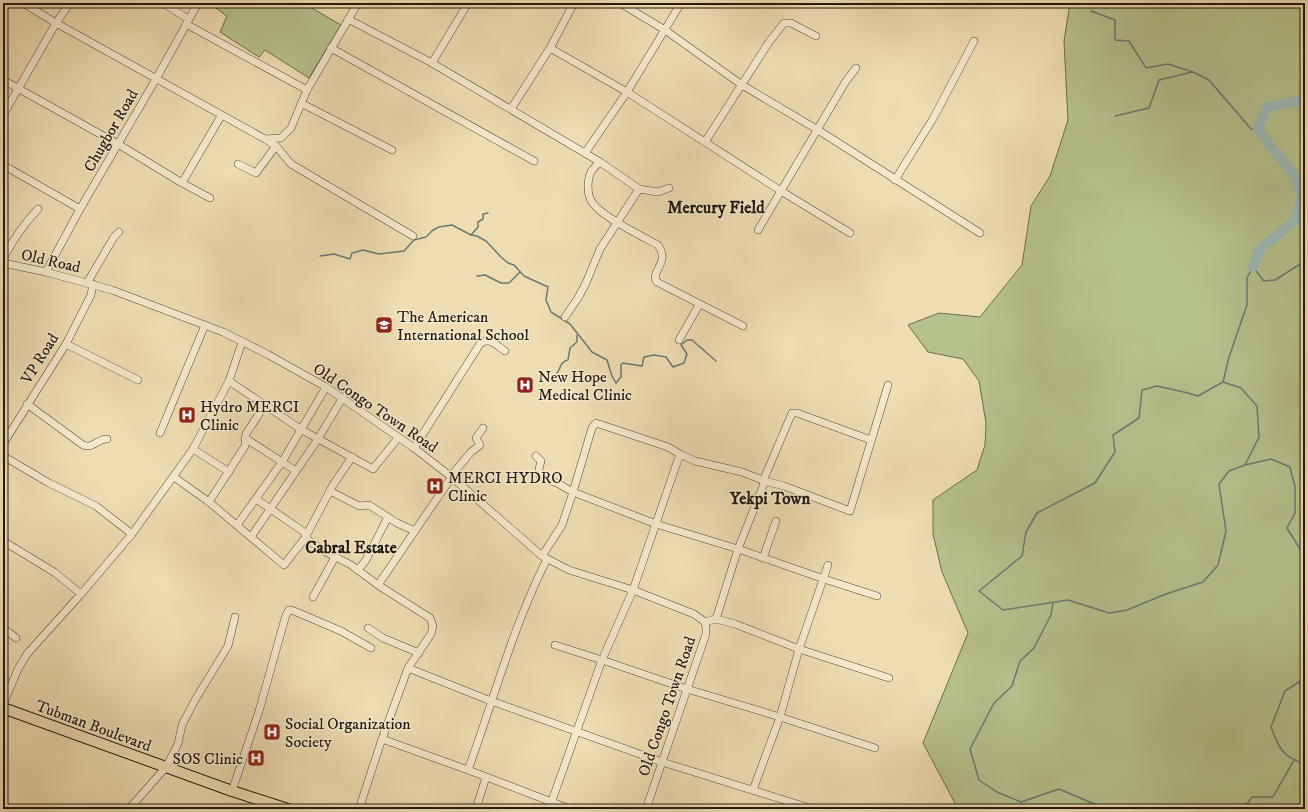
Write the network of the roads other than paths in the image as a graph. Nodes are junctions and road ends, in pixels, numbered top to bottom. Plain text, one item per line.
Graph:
1 (23, 3) edge
2 (70, 3) edge
3 (162, 3) edge
4 (198, 3) edge
5 (358, 3) edge
6 (468, 3) edge
7 (574, 3) edge
8 (620, 3) edge
9 (680, 3) edge
10 (348, 20) junction
11 (187, 21) junction
12 (56, 23) junction
13 (665, 30) junction
14 (816, 36) dead end
15 (974, 41) dead end
16 (331, 48) junction
17 (550, 48) junction
18 (432, 63) junction
19 (856, 68) dead end
20 (156, 79) junction
21 (3, 80) edge
22 (742, 85) junction
23 (18, 88) junction
24 (306, 90) junction
25 (627, 92) junction
26 (301, 103) junction
27 (511, 109) junction
28 (3, 115) edge
29 (221, 116) junction
30 (818, 130) junction
31 (265, 139) junction
32 (705, 142) junction
33 (118, 144) junction
34 (276, 146) junction
35 (392, 150) dead end
36 (585, 154) junction
37 (534, 161) dead end
38 (600, 162) junction
39 (238, 164) dead end
40 (3, 165) edge
41 (895, 180) junction
42 (182, 183) junction
43 (669, 188) dead end
44 (639, 189) junction
45 (781, 191) junction
46 (210, 198) dead end
47 (38, 209) dead end
48 (80, 209) junction
49 (618, 222) junction
50 (758, 230) dead end
51 (119, 232) dead end
52 (850, 233) dead end
53 (980, 233) dead end
54 (414, 236) dead end
55 (3, 259) edge
56 (3, 263) edge
57 (46, 272) junction
58 (90, 284) junction
59 (699, 305) junction
60 (565, 317) dead end
61 (205, 324) junction
62 (743, 326) dead end
63 (679, 340) dead end
64 (242, 342) junction
65 (66, 344) junction
66 (505, 351) dead end
67 (138, 380) dead end
68 (229, 381) junction
69 (888, 385) dead end
70 (326, 386) junction
71 (343, 397) junction
72 (27, 404) junction
73 (264, 406) junction
74 (483, 428) dead end
75 (302, 430) junction
76 (160, 433) dead end
77 (245, 438) junction
78 (398, 438) junction
79 (107, 439) dead end
80 (318, 439) junction
81 (871, 440) junction
82 (3, 444) edge
83 (414, 448) junction
84 (193, 449) junction
85 (680, 454) junction
86 (3, 456) edge
87 (352, 456) junction
88 (536, 456) dead end
89 (282, 462) junction
90 (296, 471) junction
91 (229, 472) junction
92 (174, 477) junction
93 (452, 478) junction
94 (764, 481) junction
95 (330, 491) junction
96 (573, 492) junction
97 (256, 499) junction
98 (209, 502) junction
99 (270, 509) junction
100 (388, 517) junction
101 (776, 521) dead end
102 (656, 524) junction
103 (237, 525) junction
104 (415, 531) junction
105 (132, 534) junction
106 (251, 536) junction
107 (306, 536) junction
108 (3, 541) edge
109 (738, 549) junction
110 (335, 557) junction
111 (545, 558) junction
112 (763, 558) junction
113 (828, 566) dead end
114 (358, 570) junction
115 (824, 579) junction
116 (378, 585) junction
117 (633, 590) junction
118 (81, 594) junction
119 (877, 596) dead end
120 (313, 597) dead end
121 (234, 617) dead end
122 (716, 619) junction
123 (705, 622) junction
124 (3, 628) edge
125 (368, 628) dead end
126 (16, 638) dead end
127 (556, 645) dead end
128 (371, 648) dead end
129 (799, 649) junction
130 (419, 653) junction
131 (602, 660) junction
132 (408, 668) junction
133 (889, 678) dead end
134 (687, 689) junction
135 (491, 701) junction
136 (3, 706) edge
137 (780, 717) junction
138 (578, 731) junction
139 (382, 739) junction
140 (875, 748) dead end
141 (662, 762) junction
142 (166, 767) junction
143 (468, 770) junction
144 (486, 777) junction
145 (753, 790) junction
146 (232, 791) junction
147 (552, 801) junction
148 (129, 809) edge
149 (288, 809) edge
150 (359, 809) edge
151 (476, 809) edge
152 (549, 809) edge
153 (570, 809) edge
154 (646, 809) edge
155 (813, 809) edge

1 - 12 street
2 - 12 street
3 - 11 street
4 - 11 street, Chugbor Road
5 - 10 street
6 - 18 street
7 - 17 street
8 - 13 street
9 - 13 street
10 - 16 street
10 - 18 street
11 - 20 street, Chugbor Road
11 - 24 street
12 - 20 street
12 - 23 street
13 - 22 street
13 - 25 street
14 - 22 street
15 - 41 street
16 - 24 street
16 - 37 street
17 - 25 street
17 - 27 street
18 - 27 street
19 - 30 street
20 - 29 street
20 - 33 street, Chugbor Road
21 - 23 street
22 - 30 street
22 - 32 street
23 - 28 street
23 - 33 street
24 - 26 street
25 - 32 street
25 - 36 street
26 - 31 street
26 - 35 street
27 - 36 street
29 - 31 street
29 - 42 street
30 - 41 street
30 - 45 street
31 - 34 street
32 - 45 street
33 - 42 street
33 - 48 street, Chugbor Road
34 - 39 street
34 - 54 street
36 - 38 street
38 - 44 street
38 - 49 street
40 - 48 street
41 - 53 street
42 - 46 street
43 - 44 street
44 - 49 street
45 - 50 street
45 - 52 street
47 - 55 street
48 - 57 street, Chugbor Road
49 - 59 street
49 - 60 street
51 - 58 street, VP Road
56 - 57 street, Old Road
57 - 58 street, Old Road
58 - 61 street, Old Congo Town Road
58 - 65 street, VP Road
59 - 62 street
59 - 63 street
61 - 64 street, Old Congo Town Road
61 - 76 street
64 - 68 street
64 - 70 street, Old Congo Town Road
65 - 67 street
65 - 72 street, VP Road
66 - 83 street
68 - 73 street
68 - 84 street
69 - 81 street
70 - 71 street, Old Congo Town Road
70 - 75 street
71 - 78 street, Old Congo Town Road
71 - 80 street
72 - 79 street
72 - 82 street, VP Road
73 - 75 street
73 - 77 street
74 - 93 street
75 - 80 street
75 - 89 street
77 - 89 street
77 - 91 street
78 - 83 street, Old Congo Town Road
78 - 87 street
80 - 87 street
80 - 90 street
81 - 94 street
81 - 94 street
83 - 93 street, Old Congo Town Road
84 - 91 street
84 - 92 street
85 - 94 street
85 - 96 street
85 - 102 street
86 - 105 street
87 - 95 street
88 - 96 street
89 - 90 street
89 - 97 street
90 - 99 street
91 - 98 street
92 - 98 street
92 - 105 street
93 - 104 street
93 - 111 street, Old Congo Town Road
94 - 109 street
95 - 100 street
95 - 107 street
96 - 102 street
96 - 111 street
97 - 99 street
97 - 103 street
98 - 103 street
99 - 106 street
99 - 107 street
100 - 104 street
100 - 114 street
101 - 112 street
102 - 109 street
102 - 117 street
103 - 106 street
104 - 116 street
105 - 118 street
106 - 107 street
107 - 110 street
108 - 118 street
109 - 112 street
109 - 122 street
110 - 114 street
110 - 120 street
111 - 117 street, Old Congo Town Road
111 - 135 street
112 - 115 street
113 - 115 street
114 - 116 street
115 - 119 street
115 - 129 street
116 - 130 street
117 - 123 street, Old Congo Town Road
117 - 131 street
118 - 136 street
121 - 142 street
122 - 123 street
122 - 129 street
123 - 134 street, Old Congo Town Road
124 - 126 street
125 - 130 street
127 - 131 street
128 - 146 street
129 - 133 street
129 - 137 street
130 - 132 street
131 - 134 street
131 - 138 street
132 - 135 street
132 - 139 street
134 - 137 street
134 - 141 street, Old Congo Town Road
135 - 138 street
135 - 143 street
136 - 142 highway, Tubman Boulevard
137 - 140 street
137 - 145 street
138 - 141 street
138 - 147 street
139 - 143 street
139 - 150 street
141 - 145 street
141 - 154 street, Old Congo Town Road
142 - 146 highway, Tubman Boulevard
142 - 148 street
143 - 144 street
144 - 147 street
144 - 151 street
145 - 155 street
146 - 149 highway, Tubman Boulevard
147 - 152 street
147 - 153 street

